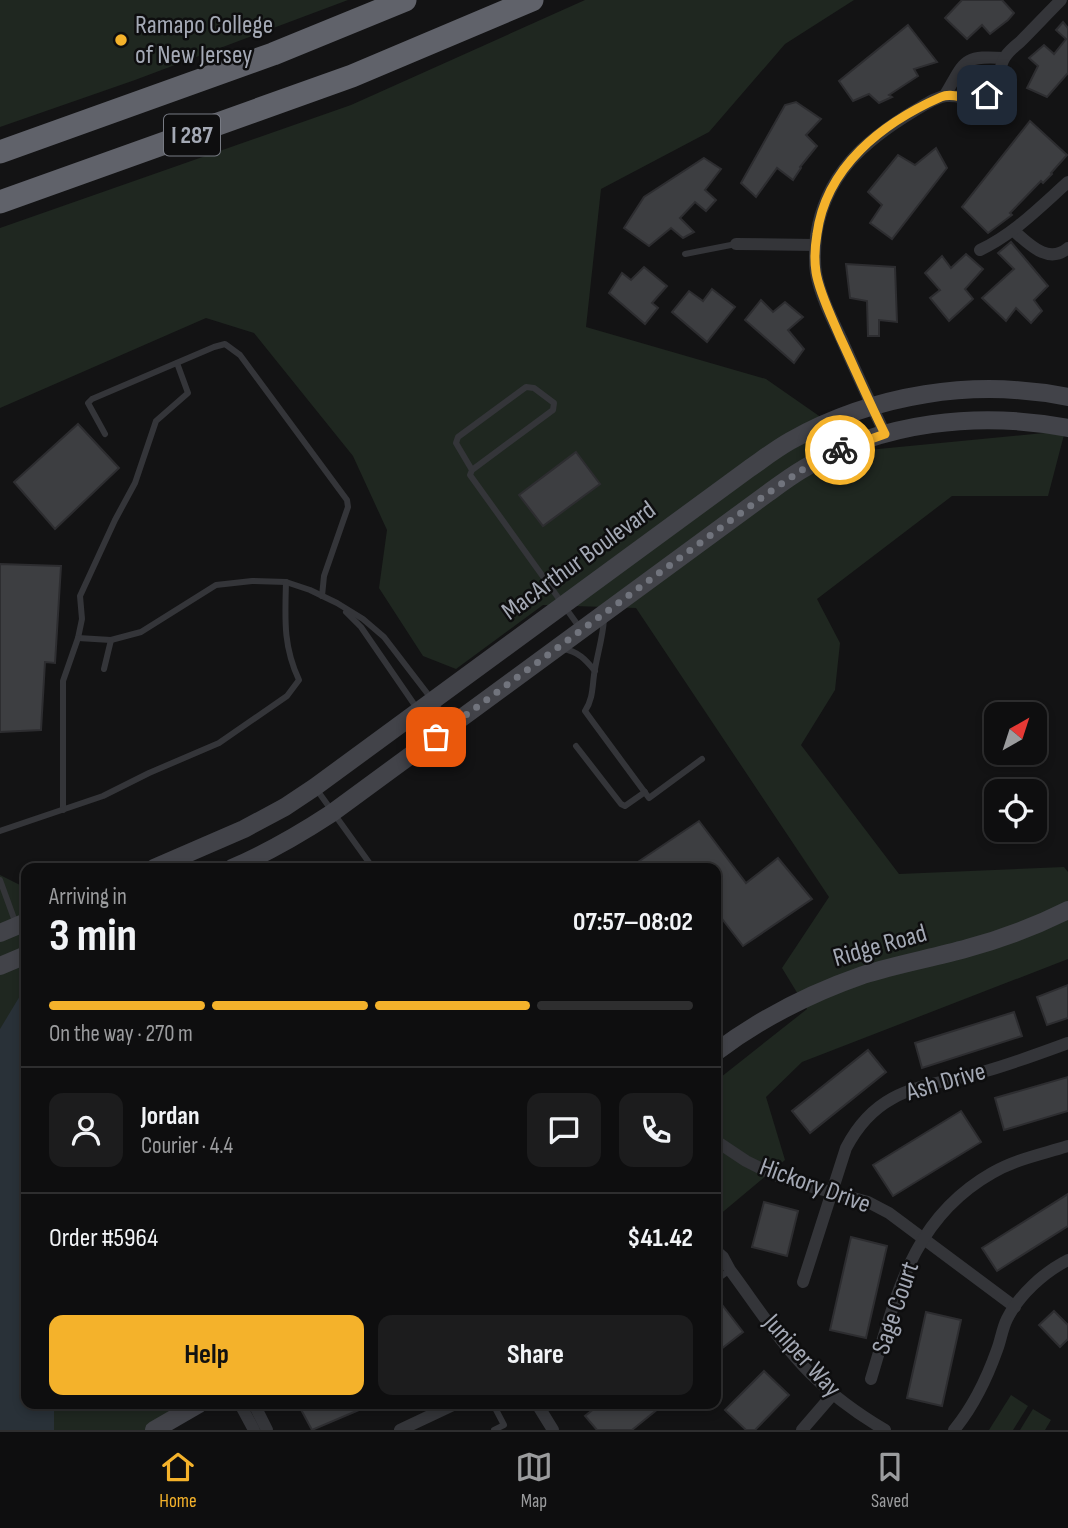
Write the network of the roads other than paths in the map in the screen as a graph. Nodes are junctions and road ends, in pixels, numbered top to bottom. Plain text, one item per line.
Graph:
1 (405, 0) edge
2 (532, 0) edge
3 (1061, 0) edge
4 (1004, 58) junction
5 (945, 95) junction
6 (0, 152) edge
7 (1068, 182) edge
8 (0, 202) edge
9 (1013, 231) junction
10 (736, 244) joint
11 (815, 245) junction
12 (1068, 247) edge
13 (980, 250) dead end
14 (685, 254) dead end
15 (177, 362) junction
16 (1068, 397) edge
17 (872, 406) junction
18 (1068, 428) edge
19 (105, 434) dead end
20 (885, 434) junction
21 (472, 470) junction
22 (286, 582) junction
23 (322, 596) junction
24 (337, 603) junction
25 (563, 605) junction
26 (603, 614) junction
27 (582, 630) junction
28 (78, 638) junction
29 (111, 640) junction
30 (556, 648) junction
31 (104, 669) dead end
32 (594, 671) junction
33 (426, 706) junction
34 (451, 725) junction
35 (436, 737) junction
36 (576, 746) dead end
37 (702, 759) dead end
38 (315, 788) junction
39 (645, 792) junction
40 (63, 810) junction
41 (332, 813) junction
42 (0, 831) edge
43 (166, 863) edge
44 (243, 863) edge
45 (369, 863) edge
46 (0, 880) edge
47 (1068, 910) edge
48 (21, 922) edge
49 (21, 924) edge
50 (0, 933) edge
51 (21, 957) edge
52 (0, 966) edge
53 (1068, 1042) edge
54 (721, 1049) edge
55 (721, 1144) edge
56 (1068, 1146) edge
57 (832, 1192) junction
58 (923, 1238) junction
59 (721, 1255) edge
60 (1068, 1260) edge
61 (730, 1269) junction
62 (721, 1276) edge
63 (803, 1282) dead end
64 (1015, 1307) junction
65 (871, 1379) dead end
66 (833, 1394) junction
67 (190, 1409) edge
68 (243, 1409) edge
69 (256, 1409) edge
70 (444, 1409) edge
71 (496, 1409) edge
72 (540, 1409) edge
73 (154, 1430) edge
74 (254, 1430) edge
75 (267, 1430) edge
76 (400, 1430) edge
77 (494, 1430) edge
78 (553, 1430) edge
79 (802, 1430) edge
80 (885, 1430) edge
81 (954, 1430) edge

1 - 6 highway, I 287
2 - 8 highway, I 287
3 - 4 street
4 - 5 street
4 - 5 street
5 - 11 street
7 - 9 street
9 - 12 street
9 - 13 street
10 - 11 street
10 - 14 lane
11 - 17 street
15 - 19 lane
15 - 23 lane
15 - 28 lane
16 - 17 main road, MacArthur Boulevard
17 - 20 street
17 - 25 main road, MacArthur Boulevard
18 - 20 main road
20 - 26 main road
21 - 21 lane
21 - 25 lane
22 - 23 lane
22 - 29 lane
22 - 40 lane
23 - 24 lane
24 - 33 lane
24 - 33 lane
25 - 27 lane
25 - 33 main road, MacArthur Boulevard
26 - 27 main road
26 - 32 lane
27 - 30 main road
28 - 29 lane
28 - 40 lane
29 - 31 lane
30 - 32 lane
30 - 34 main road
32 - 39 lane
33 - 34 lane
33 - 35 lane
33 - 38 main road, MacArthur Boulevard
34 - 35 main road
35 - 41 main road
36 - 39 lane
37 - 39 lane
38 - 41 lane
38 - 43 main road, MacArthur Boulevard
40 - 42 lane
41 - 44 main road
41 - 45 lane
46 - 48 lane
47 - 54 main road, Ridge Road
49 - 50 main road
51 - 52 main road
53 - 57 street, Ash Drive
55 - 57 street, Hickory Drive
56 - 58 street, Sage Court
57 - 58 street, Hickory Drive
57 - 63 street, Ash Drive
58 - 64 street, Hickory Drive
58 - 65 street, Sage Court
59 - 61 street, Juniper Way
60 - 64 street
61 - 62 lane
61 - 66 street, Juniper Way
64 - 81 street
66 - 79 street
66 - 80 street, Juniper Way
67 - 73 main road
68 - 74 street
69 - 75 street
70 - 76 street
71 - 77 lane
72 - 78 street

